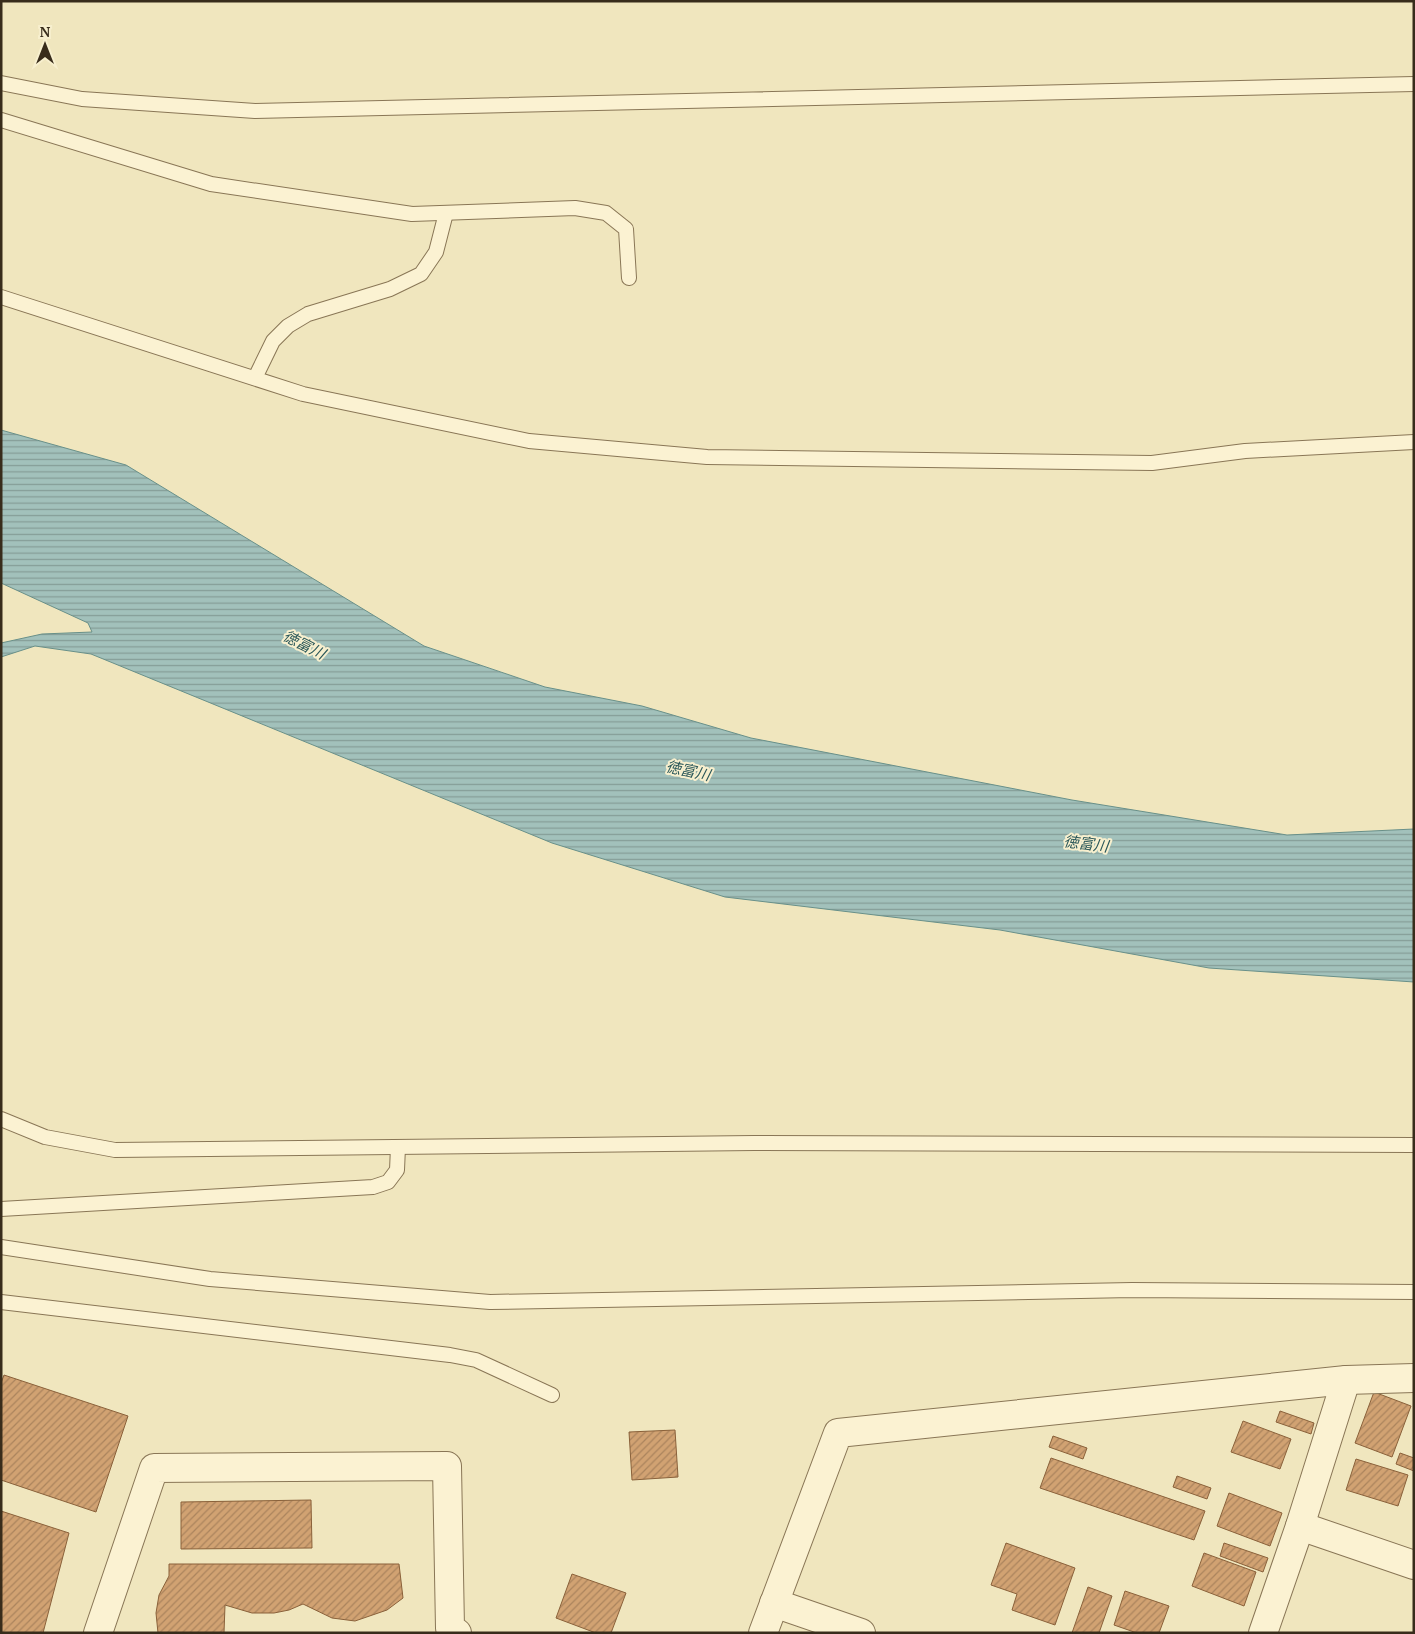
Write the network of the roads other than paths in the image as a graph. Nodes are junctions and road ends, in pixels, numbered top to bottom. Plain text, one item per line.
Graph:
1 (1, 84) edge
2 (1414, 84) edge
3 (1, 120) edge
4 (446, 213) junction
5 (629, 278) dead end
6 (1, 297) edge
7 (255, 378) junction
8 (1414, 442) edge
9 (1, 1119) edge
10 (1414, 1145) edge
11 (398, 1147) junction
12 (1, 1209) edge
13 (1, 1247) edge
14 (1414, 1292) edge
15 (1, 1302) edge
16 (1414, 1378) edge
17 (1346, 1380) junction
18 (552, 1394) dead end
19 (1300, 1526) junction
20 (1414, 1565) edge
21 (774, 1602) junction
22 (98, 1633) edge
23 (457, 1633) edge
24 (763, 1633) edge
25 (861, 1633) edge
26 (1263, 1633) edge

1 - 2 lane
3 - 4 lane
4 - 5 lane
4 - 7 lane
6 - 7 lane
7 - 8 lane
9 - 11 lane
10 - 11 lane
11 - 12 lane
13 - 14 lane
15 - 18 lane
16 - 17 street
17 - 19 street
17 - 21 street
19 - 20 street
19 - 26 street
21 - 24 street
21 - 25 street
22 - 23 street

